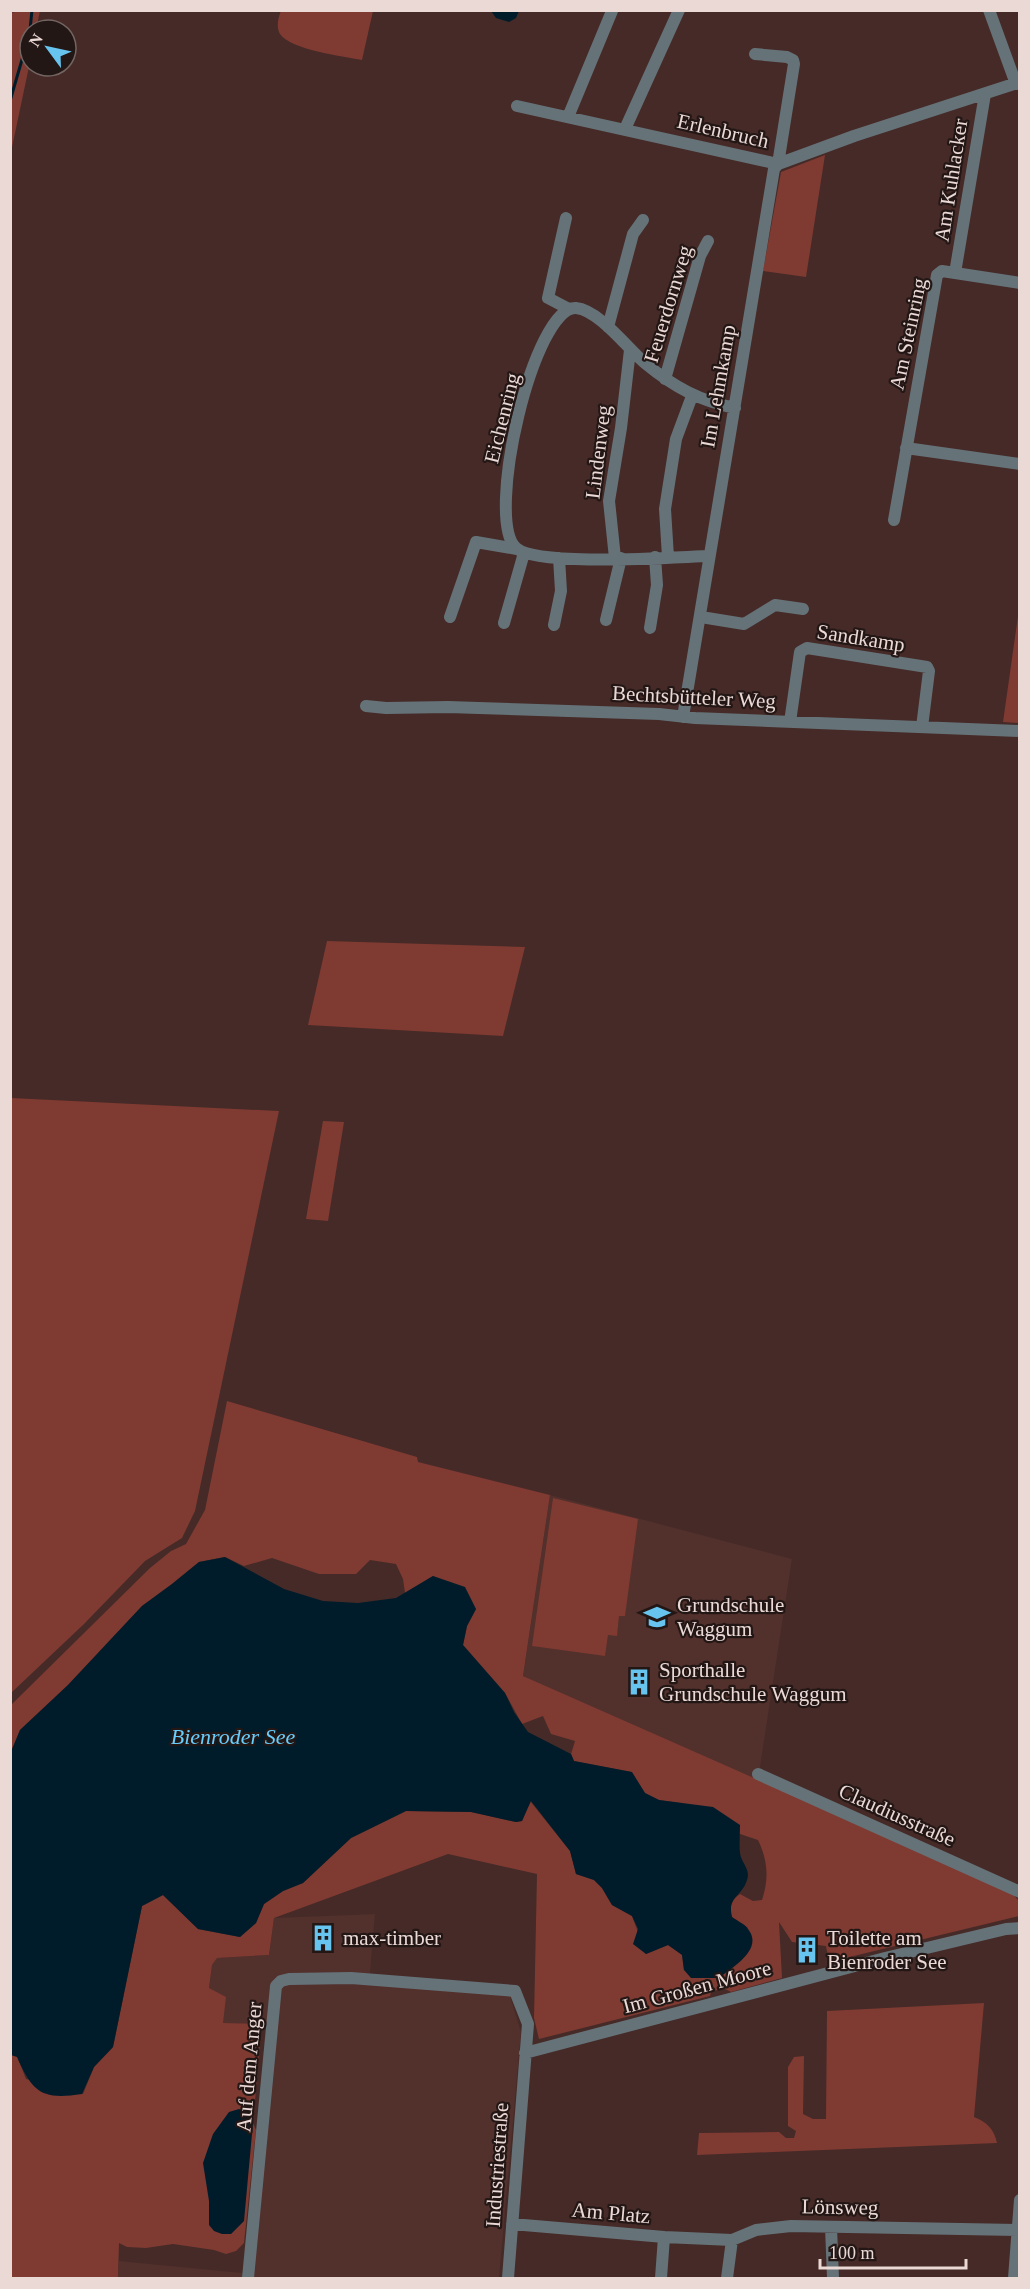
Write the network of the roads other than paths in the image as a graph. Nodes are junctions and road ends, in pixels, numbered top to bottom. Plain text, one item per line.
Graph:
1 (679, 10) edge
2 (988, 10) edge
3 (612, 11) edge
4 (755, 54) dead end
5 (1018, 83) edge
6 (985, 94) junction
7 (517, 106) dead end
8 (568, 117) junction
9 (625, 129) junction
10 (778, 164) junction
11 (566, 218) dead end
12 (643, 220) dead end
13 (708, 241) dead end
14 (955, 273) junction
15 (1020, 283) edge
16 (569, 309) junction
17 (608, 327) junction
18 (630, 350) junction
19 (665, 379) junction
20 (692, 396) junction
21 (735, 408) junction
22 (906, 448) junction
23 (1020, 464) edge
24 (894, 520) dead end
25 (520, 551) junction
26 (709, 556) junction
27 (655, 557) junction
28 (668, 557) junction
29 (559, 558) junction
30 (618, 558) junction
31 (802, 609) dead end
32 (450, 617) dead end
33 (701, 617) junction
34 (606, 620) dead end
35 (504, 623) dead end
36 (555, 625) dead end
37 (650, 628) dead end
38 (366, 706) dead end
39 (683, 717) junction
40 (790, 722) junction
41 (922, 727) junction
42 (1020, 730) edge
43 (758, 1774) dead end
44 (1020, 1892) edge
45 (1020, 1928) edge
46 (525, 2054) junction
47 (1020, 2200) edge
48 (512, 2224) junction
49 (831, 2228) junction
50 (1017, 2230) junction
51 (664, 2237) junction
52 (732, 2240) junction
53 (248, 2278) edge
54 (508, 2278) edge
55 (661, 2278) edge
56 (727, 2278) edge
57 (833, 2278) edge
58 (1014, 2278) edge

1 - 9 street
2 - 5 street
3 - 8 street
4 - 10 street, Im Lehmkamp
5 - 6 street, Erlenbruch
6 - 10 street, Erlenbruch
6 - 14 street, Am Kuhlacker
7 - 8 street, Erlenbruch
8 - 9 street, Erlenbruch
9 - 10 street, Erlenbruch
10 - 21 street, Im Lehmkamp
11 - 16 street
12 - 17 street
13 - 19 street, Feuerdornweg
14 - 15 street, Am Steinring
14 - 22 street, Am Steinring
16 - 17 street
16 - 25 street, Eichenring
17 - 18 street
18 - 19 street
18 - 30 street, Lindenweg
19 - 20 street
20 - 21 street
20 - 28 street
21 - 26 street, Im Lehmkamp
22 - 23 street
22 - 24 street, Am Steinring
25 - 29 street
25 - 32 street
25 - 35 street
26 - 28 street
26 - 33 street, Im Lehmkamp
27 - 28 street
27 - 30 street
27 - 37 street
29 - 30 street
29 - 36 street
30 - 34 street, Lindenweg
31 - 33 street
33 - 39 street, Im Lehmkamp
38 - 39 street, Bechtsbütteler Weg
39 - 40 street, Bechtsbütteler Weg
40 - 41 street, Bechtsbütteler Weg
40 - 41 street, Sandkamp
41 - 42 street, Bechtsbütteler Weg
43 - 44 street, Claudiusstraße
45 - 46 street, Im Großen Moore
46 - 48 street, Industriestraße
46 - 53 street, Auf dem Anger
47 - 50 street
48 - 51 street, Am Platz
48 - 54 street, Industriestraße
49 - 50 street, Lönsweg
49 - 52 street, Lönsweg
49 - 57 street
50 - 58 street
51 - 52 street, Lönsweg
51 - 55 street, Am Platz
52 - 56 street

